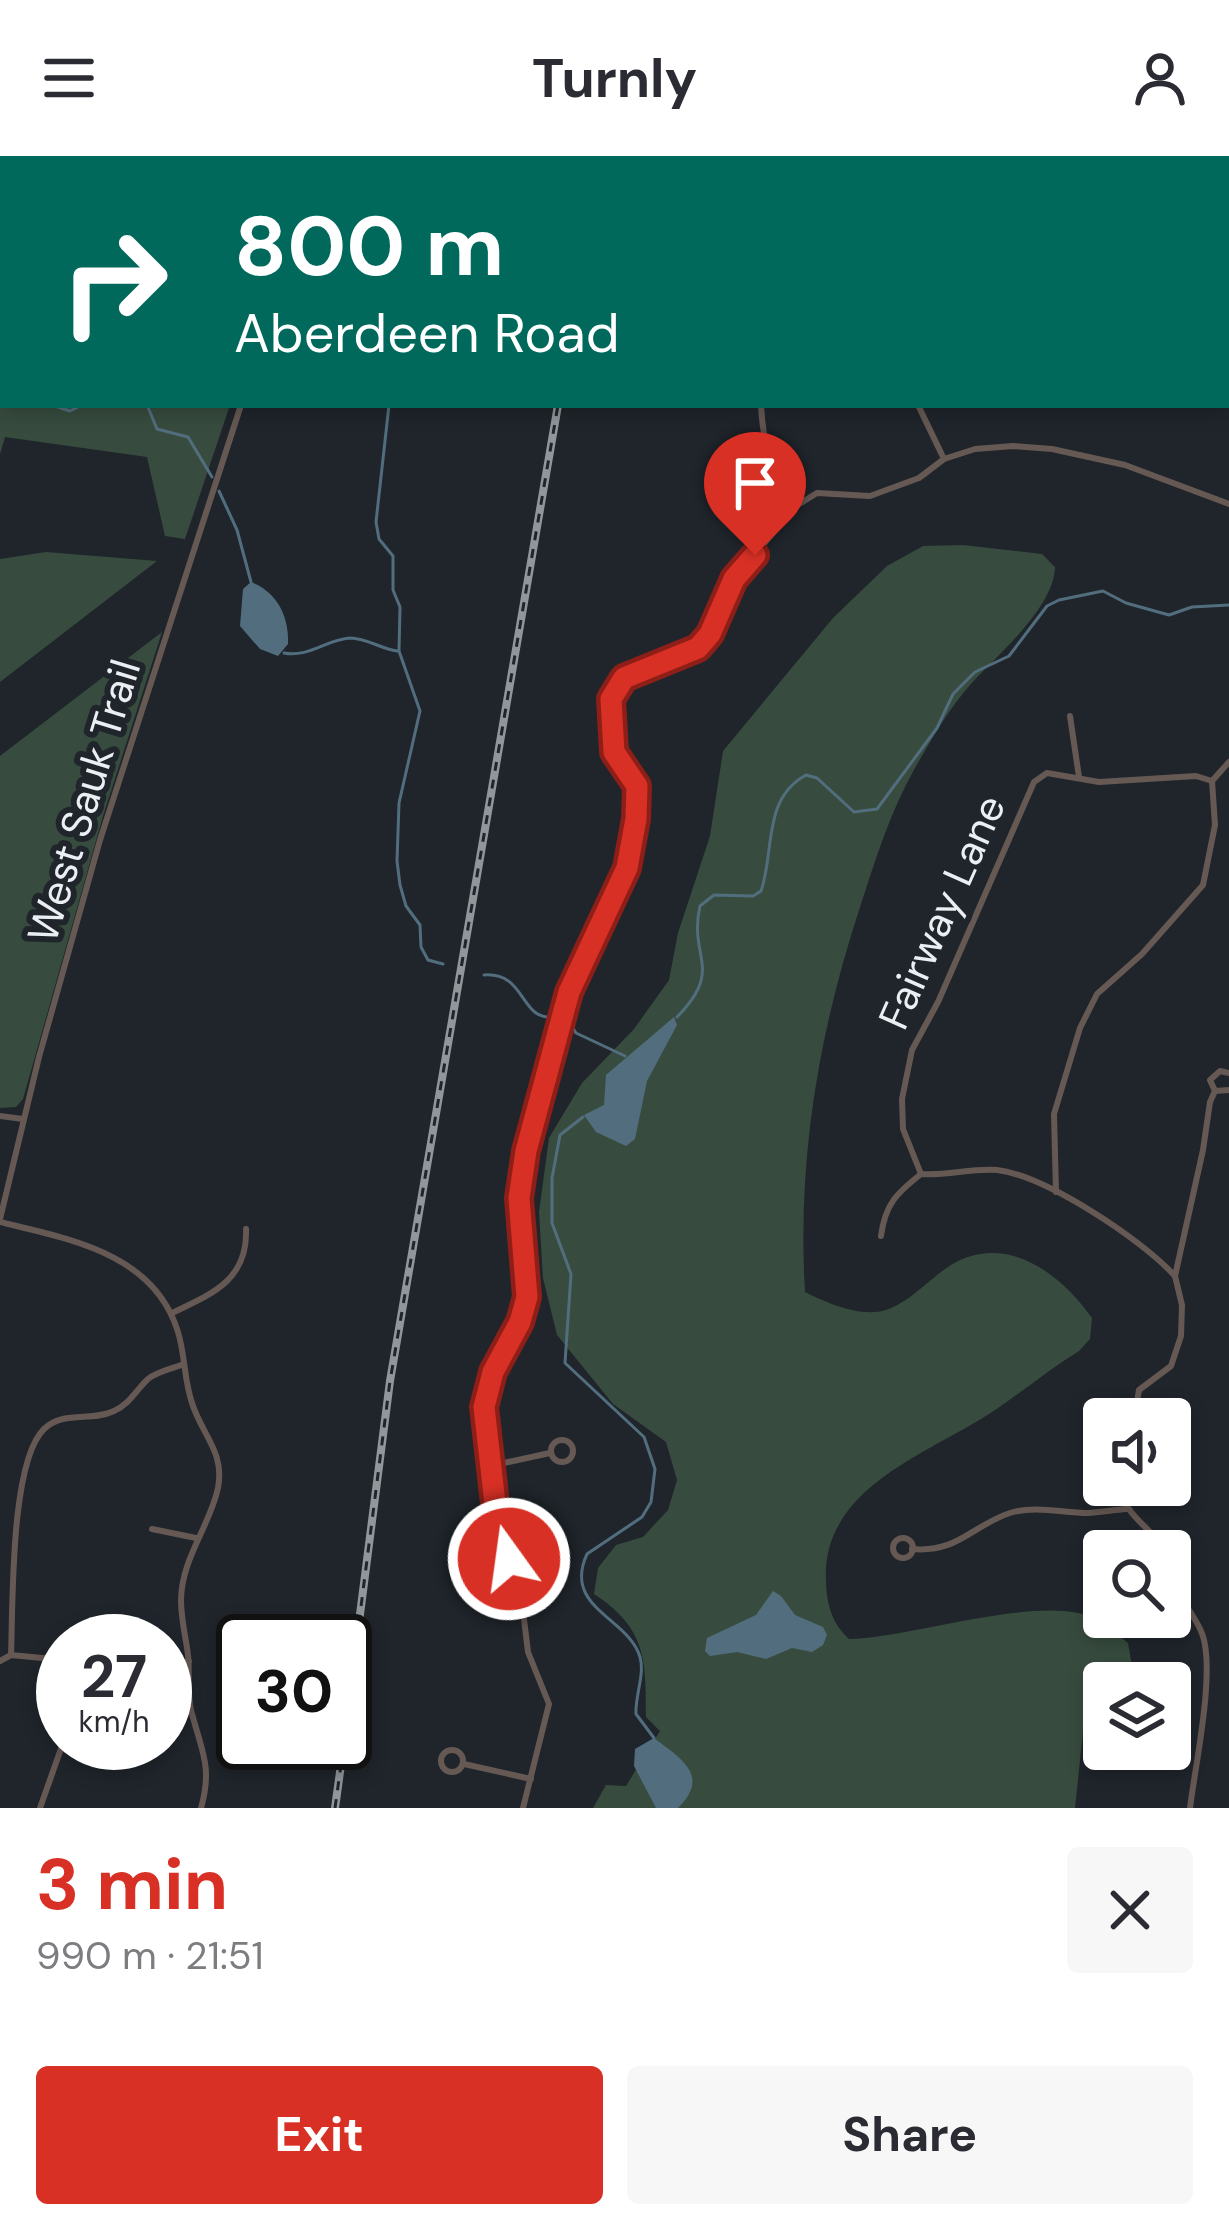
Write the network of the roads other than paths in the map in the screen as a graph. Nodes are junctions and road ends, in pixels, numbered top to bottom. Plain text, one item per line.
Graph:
1 (240, 408) edge
2 (760, 408) edge
3 (919, 408) edge
4 (944, 459) junction
5 (1229, 504) edge
6 (796, 506) junction
7 (1070, 716) dead end
8 (1229, 762) edge
9 (1079, 779) junction
10 (1212, 781) junction
11 (1229, 1073) edge
12 (1229, 1090) edge
13 (1215, 1091) junction
14 (0, 1116) edge
15 (23, 1119) junction
16 (921, 1174) junction
17 (1056, 1192) junction
18 (0, 1221) edge
19 (246, 1229) dead end
20 (881, 1236) dead end
21 (1175, 1276) junction
22 (171, 1313) junction
23 (181, 1365) junction
24 (1138, 1398) edge
25 (550, 1454) dead end
26 (490, 1466) junction
27 (1125, 1506) edge
28 (1126, 1509) junction
29 (152, 1529) dead end
30 (1150, 1530) edge
31 (196, 1538) junction
32 (912, 1549) dead end
33 (183, 1614) edge
34 (1191, 1615) edge
35 (11, 1655) junction
36 (36, 1657) edge
37 (0, 1661) edge
38 (192, 1712) edge
39 (463, 1763) dead end
40 (53, 1770) edge
41 (531, 1779) junction
42 (40, 1808) edge
43 (201, 1808) edge
44 (523, 1808) edge
45 (1190, 1808) edge

1 - 15 street, West Sauk Trail
2 - 6 street
3 - 4 street
4 - 5 street
4 - 6 street
6 - 26 street
7 - 9 street
8 - 10 street
9 - 10 street, Fairway Lane
9 - 16 street, Fairway Lane
10 - 17 street
11 - 13 street
12 - 13 street
13 - 21 street
14 - 15 street
15 - 18 street, West Sauk Trail
16 - 17 street
16 - 20 street
17 - 21 street
18 - 22 street
19 - 22 street
21 - 24 street
22 - 23 street
23 - 31 street
23 - 35 street
25 - 26 street
26 - 41 street
27 - 28 street
28 - 30 street
28 - 32 street
29 - 31 street
31 - 33 street
34 - 45 street
35 - 36 street
35 - 37 street
38 - 43 street
39 - 41 street
40 - 42 street
41 - 44 street

